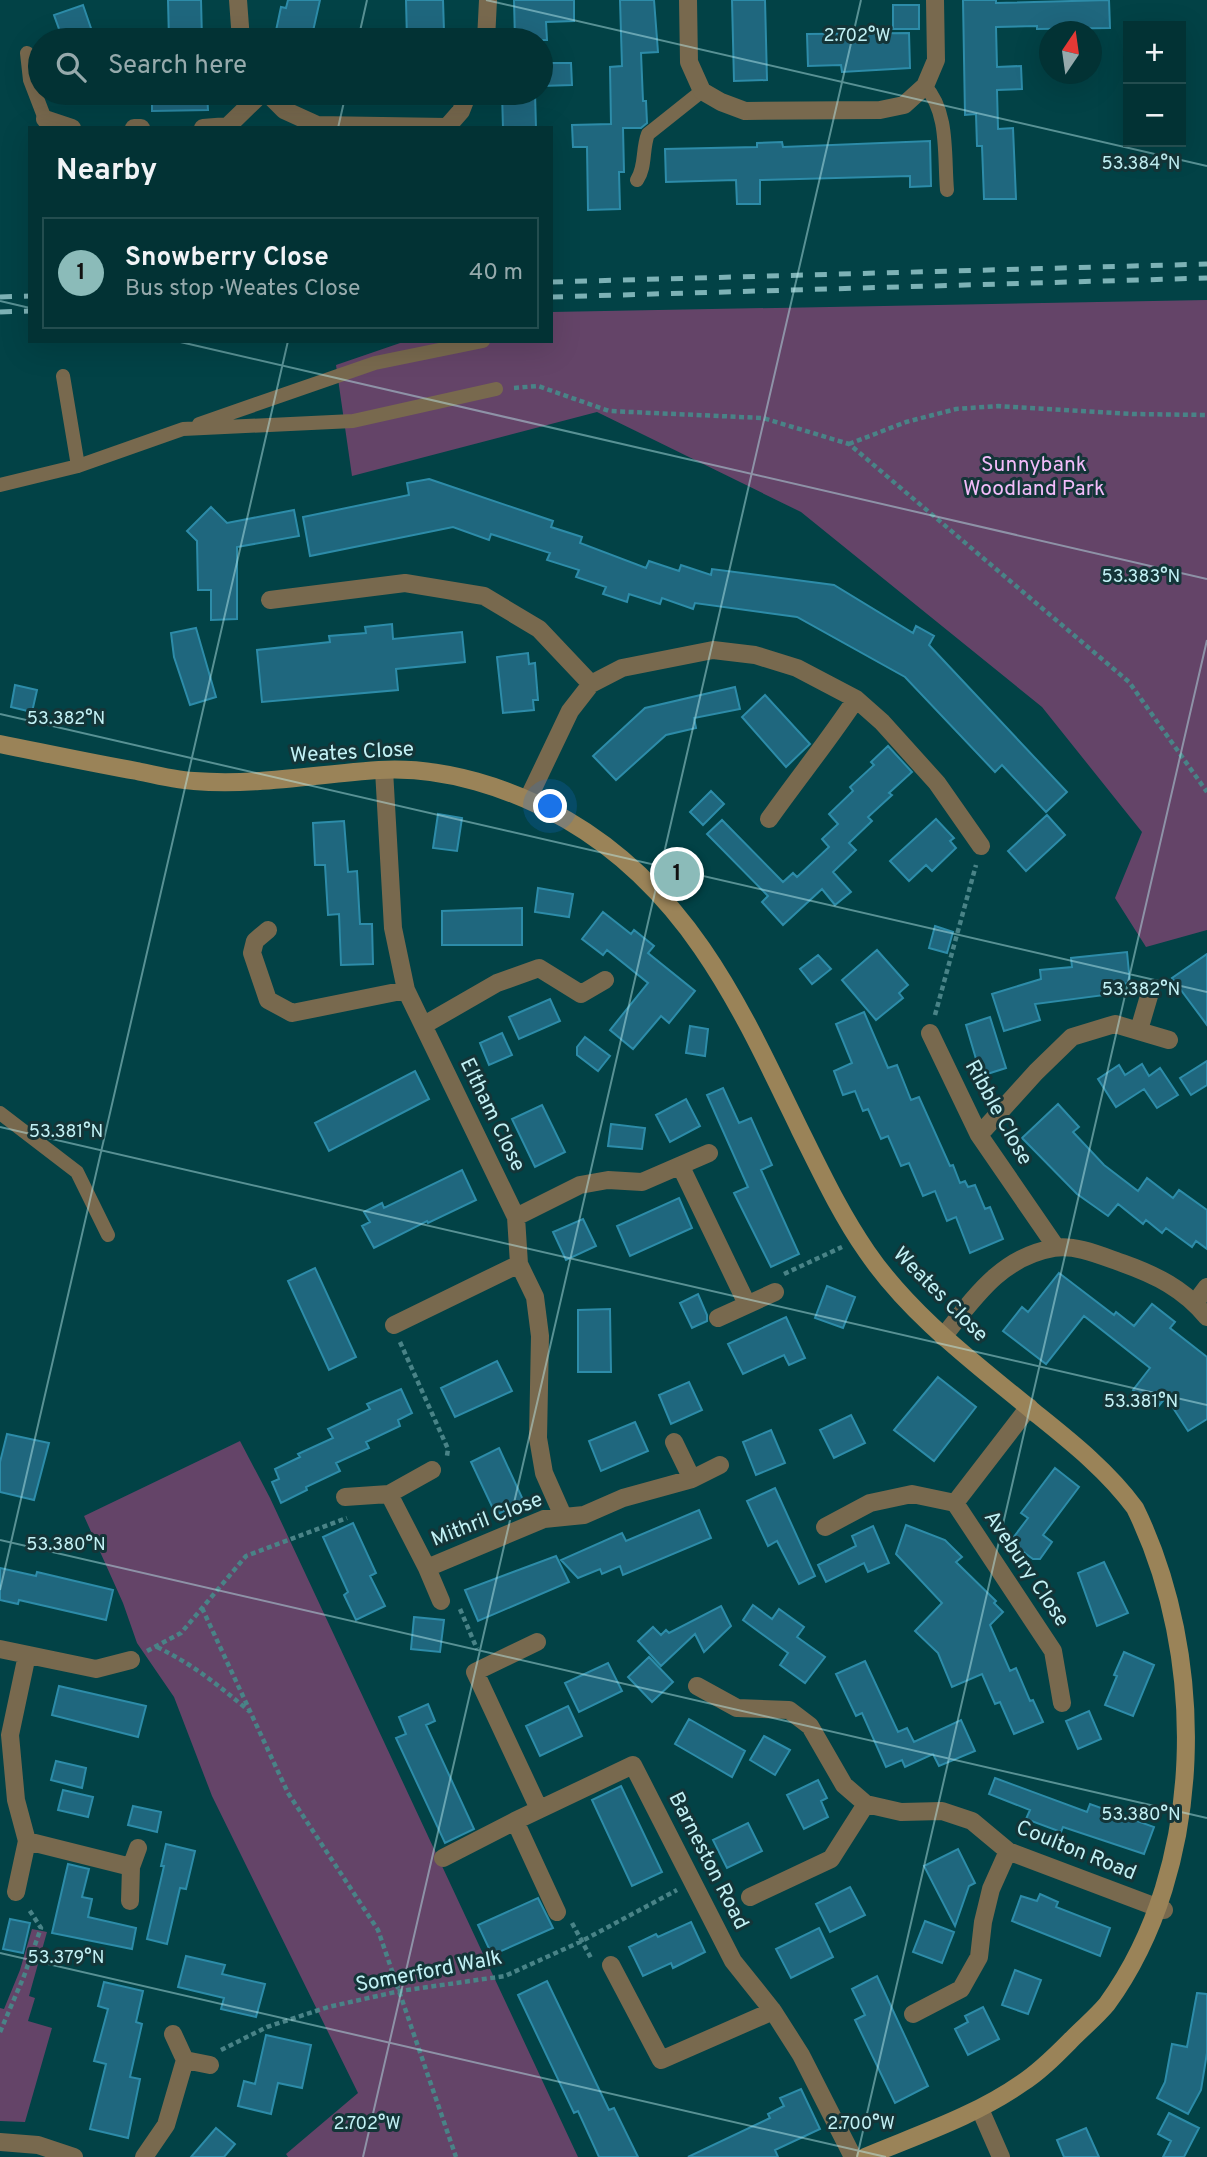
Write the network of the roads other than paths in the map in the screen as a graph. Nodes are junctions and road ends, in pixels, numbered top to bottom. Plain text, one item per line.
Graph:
1 (238, 0) edge
2 (488, 0) edge
3 (688, 0) edge
4 (935, 0) edge
5 (240, 28) edge
6 (487, 28) edge
7 (27, 54) dead end
8 (28, 63) edge
9 (925, 86) junction
10 (702, 91) junction
11 (40, 105) edge
12 (252, 105) edge
13 (279, 105) edge
14 (463, 105) edge
15 (45, 119) joint
16 (66, 126) edge
17 (228, 126) edge
18 (382, 126) edge
19 (448, 126) edge
20 (637, 180) dead end
21 (947, 190) dead end
22 (473, 343) edge
23 (63, 376) dead end
24 (496, 389) road end
25 (183, 429) junction
26 (78, 466) junction
27 (0, 485) edge
28 (270, 600) dead end
29 (591, 684) junction
30 (856, 699) junction
31 (0, 744) edge
32 (384, 770) junction
33 (528, 799) junction
34 (769, 819) dead end
35 (981, 846) road end
36 (268, 930) dead end
37 (604, 980) dead end
38 (406, 990) junction
39 (1149, 996) dead end
40 (424, 1025) junction
41 (1139, 1030) junction
42 (930, 1033) road end
43 (1169, 1041) dead end
44 (0, 1113) edge
45 (979, 1135) junction
46 (709, 1153) dead end
47 (681, 1167) junction
48 (516, 1217) junction
49 (108, 1235) dead end
50 (1056, 1247) junction
51 (519, 1264) junction
52 (1207, 1287) edge
53 (775, 1292) road end
54 (1195, 1303) junction
55 (747, 1304) junction
56 (1207, 1317) edge
57 (718, 1318) dead end
58 (394, 1325) road end
59 (943, 1337) junction
60 (1029, 1407) junction
61 (674, 1442) dead end
62 (720, 1465) dead end
63 (432, 1470) road end
64 (692, 1479) junction
65 (389, 1494) junction
66 (345, 1497) road end
67 (955, 1503) junction
68 (563, 1516) junction
69 (825, 1527) dead end
70 (427, 1568) junction
71 (441, 1601) road end
72 (1192, 1628) dead end
73 (537, 1642) dead end
74 (0, 1649) edge
75 (27, 1655) junction
76 (131, 1660) road end
77 (697, 1686) dead end
78 (1062, 1703) dead end
79 (866, 1804) junction
80 (1198, 1804) dead end
81 (539, 1809) junction
82 (514, 1821) junction
83 (27, 1841) junction
84 (138, 1848) dead end
85 (1008, 1851) junction
86 (443, 1858) dead end
87 (131, 1867) junction
88 (16, 1892) road end
89 (750, 1897) dead end
90 (130, 1901) dead end
91 (1164, 1910) junction
92 (557, 1912) road end
93 (611, 1965) road end
94 (773, 2011) junction
95 (913, 2014) dead end
96 (173, 2034) dead end
97 (185, 2060) junction
98 (210, 2065) road end
99 (980, 2109) junction
100 (0, 2142) edge
101 (36, 2151) edge
102 (74, 2157) edge
103 (144, 2157) edge
104 (853, 2157) edge
105 (865, 2157) edge
106 (1002, 2157) edge

1 - 5 street
2 - 6 street
3 - 10 street
4 - 9 street
7 - 8 lane
9 - 10 street
9 - 21 lane
10 - 20 lane
11 - 15 lane
12 - 17 street
13 - 18 street
14 - 19 street
15 - 16 street
22 - 25 lane
23 - 26 lane
24 - 25 lane
25 - 26 lane
26 - 27 lane
28 - 29 street
29 - 30 street
29 - 33 street
30 - 34 street
30 - 35 street
31 - 32 street, Weates Close
32 - 33 street, Weates Close
32 - 38 street, Eltham Close
33 - 59 street, Weates Close
36 - 38 street
37 - 40 street
38 - 40 street, Eltham Close
39 - 41 street
40 - 48 street, Eltham Close
41 - 43 street
41 - 45 street
42 - 45 street, Ribble Close
44 - 49 lane
45 - 50 street, Ribble Close
46 - 47 street
47 - 48 street
47 - 55 street
48 - 51 street, Eltham Close
50 - 54 street
50 - 59 street
51 - 58 street
51 - 68 street, Eltham Close
52 - 54 street
53 - 55 street
54 - 56 street
55 - 57 street
59 - 60 street, Weates Close
60 - 67 street, Avebury Close
60 - 72 street, Weates Close
61 - 64 street
62 - 64 street, Mithril Close
63 - 65 street
64 - 68 street, Mithril Close
65 - 66 street
65 - 70 street, Mithril Close
67 - 69 street, Avebury Close
67 - 78 street, Avebury Close
68 - 70 street, Mithril Close
70 - 71 street, Mithril Close
73 - 81 street
74 - 75 street
75 - 76 street
75 - 83 street
77 - 79 street
79 - 85 street, Coulton Road
79 - 89 street
80 - 91 street
81 - 82 street, Barneston Road
81 - 94 street, Barneston Road
82 - 86 street, Barneston Road
82 - 92 street
83 - 87 street
83 - 88 street
84 - 87 street
85 - 91 street, Coulton Road
85 - 95 street
87 - 90 street
91 - 99 street
93 - 94 street
94 - 104 street, Barneston Road
96 - 97 street
97 - 98 street
97 - 103 street
99 - 105 street
99 - 106 street
100 - 101 street
101 - 102 street

